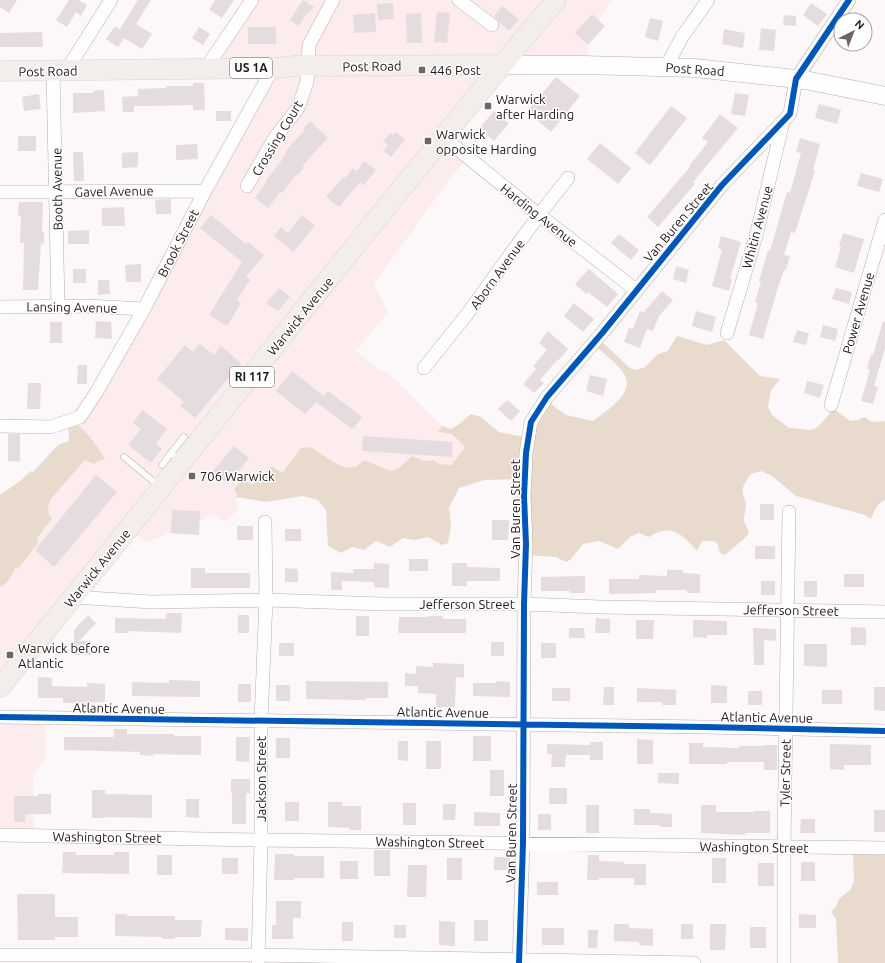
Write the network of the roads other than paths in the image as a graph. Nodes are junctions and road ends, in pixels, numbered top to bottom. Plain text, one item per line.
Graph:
1 (111, 0) edge
2 (252, 0) edge
3 (333, 0) edge
4 (459, 0) edge
5 (556, 0) edge
6 (708, 0) edge
7 (850, 0) edge
8 (492, 25) dead end
9 (307, 65) junction
10 (502, 65) junction
11 (666, 67) junction
12 (206, 68) junction
13 (273, 68) junction
14 (60, 71) junction
15 (0, 72) edge
16 (796, 79) junction
17 (884, 93) edge
18 (784, 120) junction
19 (443, 137) junction
20 (568, 178) dead end
21 (247, 186) dead end
22 (205, 191) junction
23 (0, 192) edge
24 (56, 192) junction
25 (539, 215) junction
26 (885, 220) edge
27 (636, 290) junction
28 (58, 306) junction
29 (0, 307) edge
30 (144, 309) junction
31 (727, 333) dead end
32 (424, 368) dead end
33 (832, 405) dead end
34 (0, 426) edge
35 (184, 437) dead end
36 (124, 457) dead end
37 (177, 458) junction
38 (162, 465) dead end
39 (162, 488) junction
40 (789, 512) dead end
41 (265, 522) dead end
42 (73, 597) junction
43 (266, 600) junction
44 (524, 604) junction
45 (788, 610) junction
46 (885, 612) edge
47 (0, 687) edge
48 (0, 717) edge
49 (261, 720) junction
50 (523, 724) junction
51 (786, 728) junction
52 (885, 731) edge
53 (0, 835) edge
54 (261, 840) junction
55 (523, 844) junction
56 (784, 848) junction
57 (885, 848) edge
58 (0, 955) edge
59 (0, 958) edge
60 (258, 959) edge
61 (519, 962) edge
62 (0, 963) edge
63 (694, 963) edge
64 (784, 963) edge

1 - 14 street
2 - 12 street
3 - 9 street, Crossing Court
4 - 8 street
5 - 10 main road, Warwick Avenue
6 - 11 street
7 - 16 street
9 - 10 main road, Post Road / US 1A
9 - 13 main road, Post Road / US 1A
9 - 21 street, Crossing Court
10 - 11 main road, Post Road
10 - 19 main road, Warwick Avenue / RI 117
11 - 16 main road, Post Road
12 - 13 main road, Post Road / US 1A
12 - 14 main road, Post Road / US 1A
13 - 22 street, Brook Street
14 - 15 main road, Post Road / US 1A
14 - 24 street, Booth Avenue
16 - 17 main road, Post Road
16 - 18 street, Van Buren Street
18 - 27 street, Van Buren Street
18 - 31 street, Whitin Avenue
19 - 25 street, Harding Avenue
19 - 37 main road, Warwick Avenue / RI 117
20 - 25 street, Aborn Avenue
22 - 24 street, Gavel Avenue
22 - 30 street, Brook Street
23 - 24 street, Gavel Avenue
24 - 28 street, Booth Avenue
25 - 27 street, Harding Avenue
25 - 32 street, Aborn Avenue
26 - 33 street, Power Avenue
27 - 44 street, Van Buren Street
28 - 29 street, Lansing Avenue
28 - 30 street, Lansing Avenue
30 - 34 street, Brook Street
35 - 37 lane
36 - 39 lane
37 - 38 lane
37 - 39 main road, Warwick Avenue / RI 117
39 - 42 main road, Warwick Avenue / RI 117
40 - 45 street, Tyler Street
41 - 43 street, Jackson Street
42 - 43 street, Jefferson Street
42 - 47 main road, Warwick Avenue / RI 117
43 - 44 street, Jefferson Street
43 - 49 street, Jackson Street
44 - 45 street, Jefferson Street
44 - 50 street, Van Buren Street
45 - 46 street, Jefferson Street
45 - 51 street, Tyler Street
48 - 49 street, Atlantic Avenue
49 - 50 street, Atlantic Avenue
49 - 54 street, Jackson Street
50 - 51 street, Atlantic Avenue
50 - 55 street, Van Buren Street
51 - 52 street, Atlantic Avenue
51 - 56 street, Tyler Street
53 - 54 street, Washington Street
54 - 55 street, Washington Street
54 - 60 street, Jackson Street
55 - 56 street, Washington Street
55 - 61 street, Van Buren Street
56 - 57 street, Washington Street
56 - 64 street, Tyler Street
58 - 60 street
59 - 62 street
60 - 61 street
61 - 63 street

